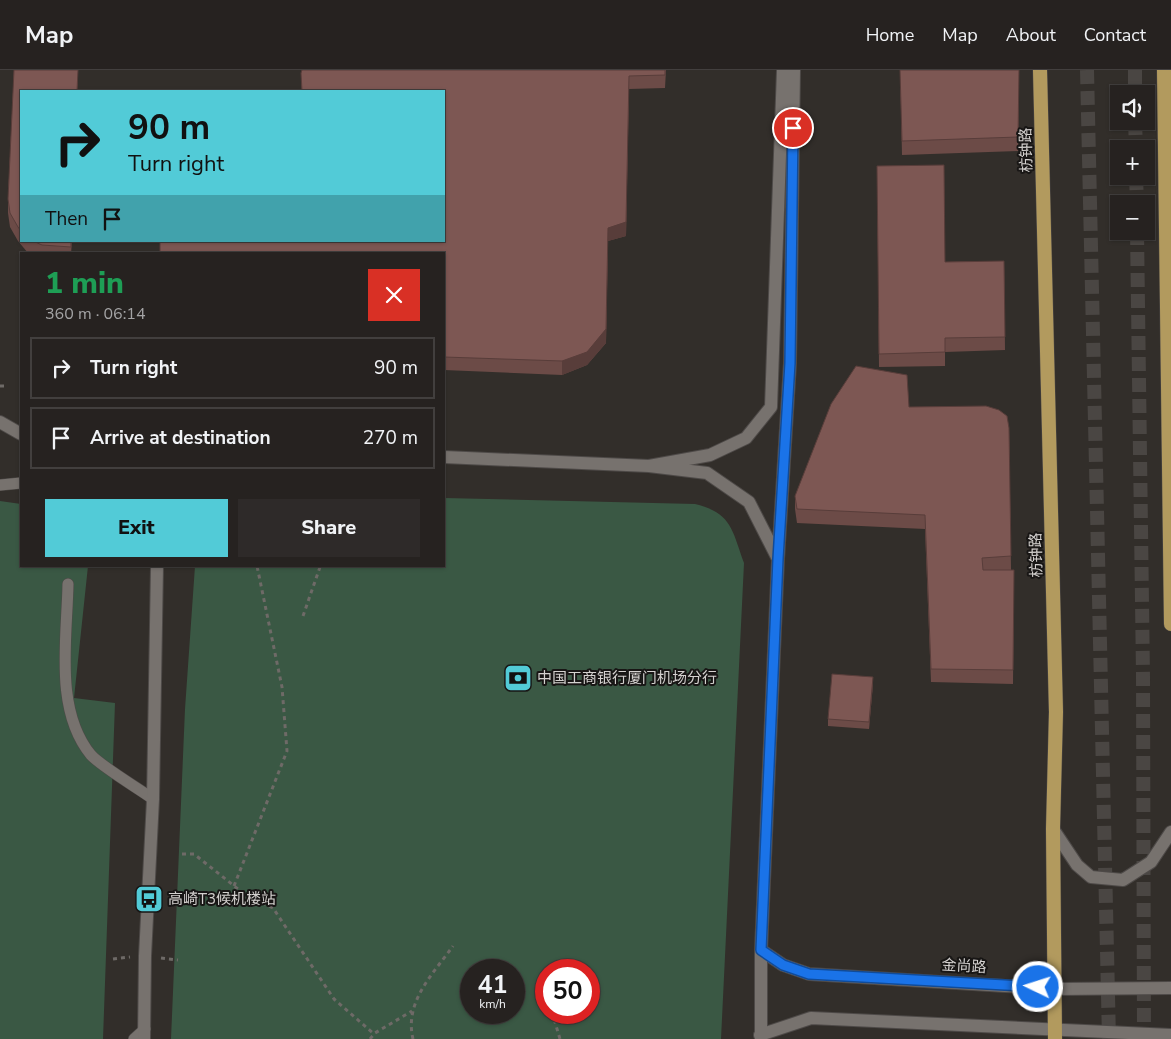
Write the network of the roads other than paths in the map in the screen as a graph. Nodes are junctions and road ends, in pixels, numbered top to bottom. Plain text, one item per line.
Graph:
1 (783, 70) edge
2 (794, 70) edge
3 (1040, 70) edge
4 (1164, 70) edge
5 (0, 422) edge
6 (0, 433) edge
7 (20, 433) edge
8 (20, 434) edge
9 (445, 457) edge
10 (649, 466) junction
11 (20, 483) edge
12 (0, 484) edge
13 (778, 559) junction
14 (157, 567) edge
15 (68, 584) dead end
16 (1171, 624) edge
17 (153, 799) junction
18 (1052, 828) junction
19 (1171, 832) edge
20 (761, 950) junction
21 (1171, 988) edge
22 (1056, 989) junction
23 (145, 1034) edge
24 (1055, 1034) edge
25 (1171, 1035) edge
26 (761, 1037) edge
27 (134, 1039) edge

1 - 10 main road
2 - 13 main road
3 - 18 highway, 枋钟路
4 - 16 highway
5 - 7 main road
6 - 8 main road
9 - 10 main road
10 - 13 main road
11 - 12 lane
13 - 20 main road
14 - 17 main road
15 - 17 lane
17 - 23 main road
18 - 19 main road
18 - 22 highway, 枋钟路
20 - 22 main road, 金尚路
20 - 26 main road
21 - 22 main road, 金尚路
22 - 24 highway, 枋钟路
23 - 27 lane
24 - 25 main road
24 - 26 main road

